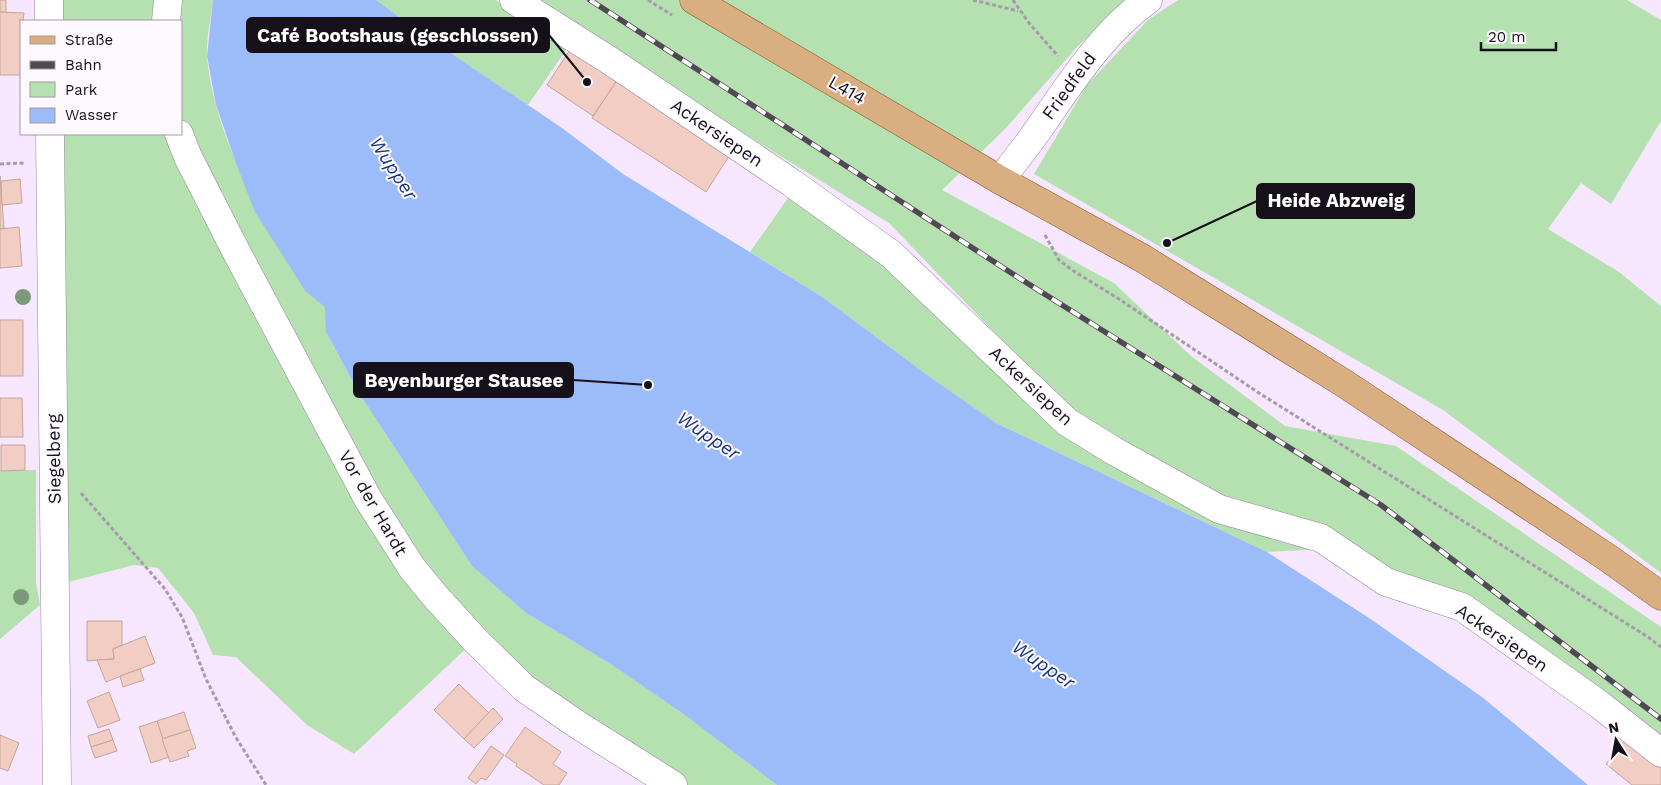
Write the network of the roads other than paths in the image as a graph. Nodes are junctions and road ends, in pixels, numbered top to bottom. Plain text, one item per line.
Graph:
1 (48, 0) edge
2 (168, 0) edge
3 (514, 0) edge
4 (694, 0) edge
5 (1148, 0) edge
6 (49, 20) edge
7 (166, 20) edge
8 (50, 135) edge
9 (178, 135) edge
10 (1000, 180) junction
11 (1661, 596) edge
12 (1661, 753) edge
13 (56, 785) edge
14 (673, 785) edge

1 - 6 street
2 - 7 street
3 - 12 street, Ackersiepen
4 - 10 main road, L414
5 - 10 street, Friedfeld
8 - 13 street, Siegelberg
9 - 14 street, Vor der Hardt
10 - 11 main road, L414

